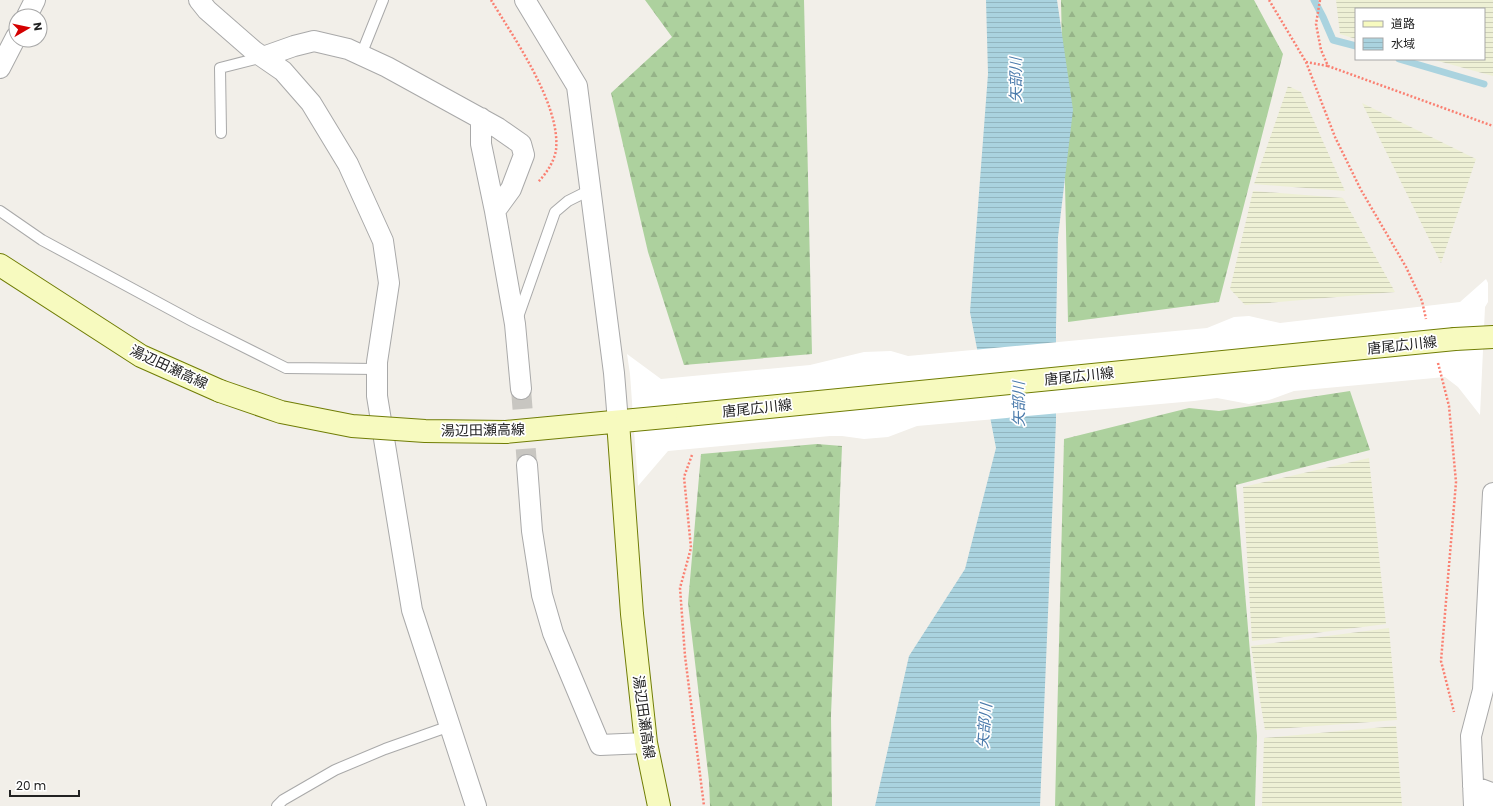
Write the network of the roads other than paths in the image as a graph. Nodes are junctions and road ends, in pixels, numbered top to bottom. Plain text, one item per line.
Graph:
1 (198, 0) edge
2 (383, 0) edge
3 (525, 0) edge
4 (10, 48) edge
5 (361, 55) junction
6 (263, 57) junction
7 (0, 68) edge
8 (481, 118) junction
9 (221, 133) dead end
10 (590, 190) junction
11 (0, 211) edge
12 (495, 211) junction
13 (0, 265) edge
14 (515, 324) junction
15 (1493, 337) edge
16 (377, 369) junction
17 (521, 389) tunnel mouth
18 (618, 422) junction
19 (527, 465) tunnel mouth
20 (1493, 493) edge
21 (1493, 668) edge
22 (1482, 690) junction
23 (450, 726) junction
24 (646, 743) junction
25 (1473, 786) junction
26 (277, 806) edge
27 (476, 806) edge
28 (659, 806) edge
29 (1474, 806) edge
30 (1491, 806) edge

1 - 6 street
2 - 5 lane
3 - 10 street
4 - 7 street
5 - 6 street
5 - 8 street
6 - 9 lane
6 - 16 street
8 - 12 street
8 - 12 street
10 - 14 lane
10 - 18 street
11 - 16 lane
12 - 14 street
13 - 18 main road, 湯辺田瀬高線, bridge
14 - 17 street
15 - 18 main road, 唐尾広川線, bridge
16 - 23 street
18 - 24 main road, 湯辺田瀬高線
19 - 24 street
20 - 22 street
21 - 22 lane
22 - 25 street
23 - 26 lane
23 - 27 street
24 - 28 main road, 湯辺田瀬高線
25 - 29 street
25 - 30 street

